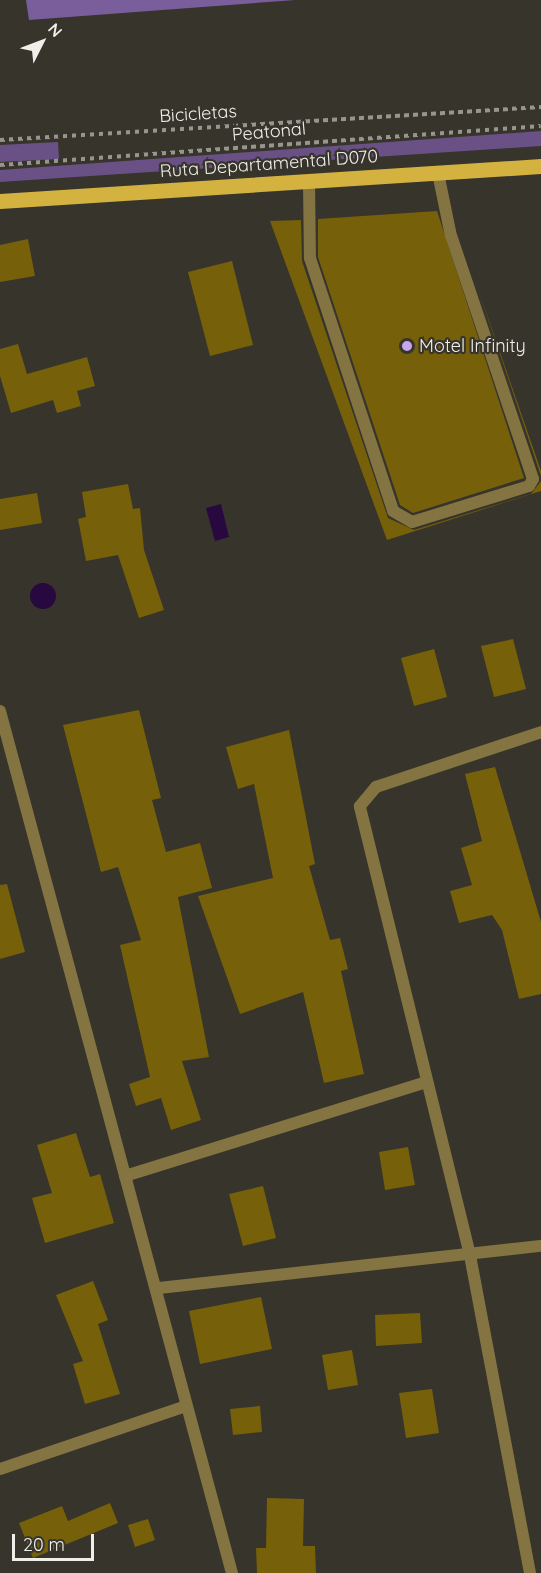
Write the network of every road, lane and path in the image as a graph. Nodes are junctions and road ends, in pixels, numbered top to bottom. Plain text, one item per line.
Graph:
1 (541, 107) edge
2 (541, 126) edge
3 (0, 140) edge
4 (0, 165) edge
5 (541, 166) edge
6 (438, 173) junction
7 (309, 181) junction
8 (0, 201) edge
9 (0, 711) edge
10 (541, 732) edge
11 (426, 1082) junction
12 (125, 1176) junction
13 (541, 1246) edge
14 (470, 1255) junction
15 (159, 1288) junction
16 (183, 1407) junction
17 (0, 1469) edge
18 (232, 1573) edge
19 (530, 1573) edge

1 - 3 path, Bicicletas
2 - 4 path, Peatonal
5 - 6 main road, Ruta Departamental D070
6 - 7 main road, Ruta Departamental D070
6 - 7 street
7 - 8 main road, Ruta Departamental D070
9 - 12 street
10 - 11 street
11 - 12 street
11 - 14 street
12 - 15 street
13 - 14 street
14 - 15 street
14 - 19 street
15 - 16 street
16 - 17 street
16 - 18 street

